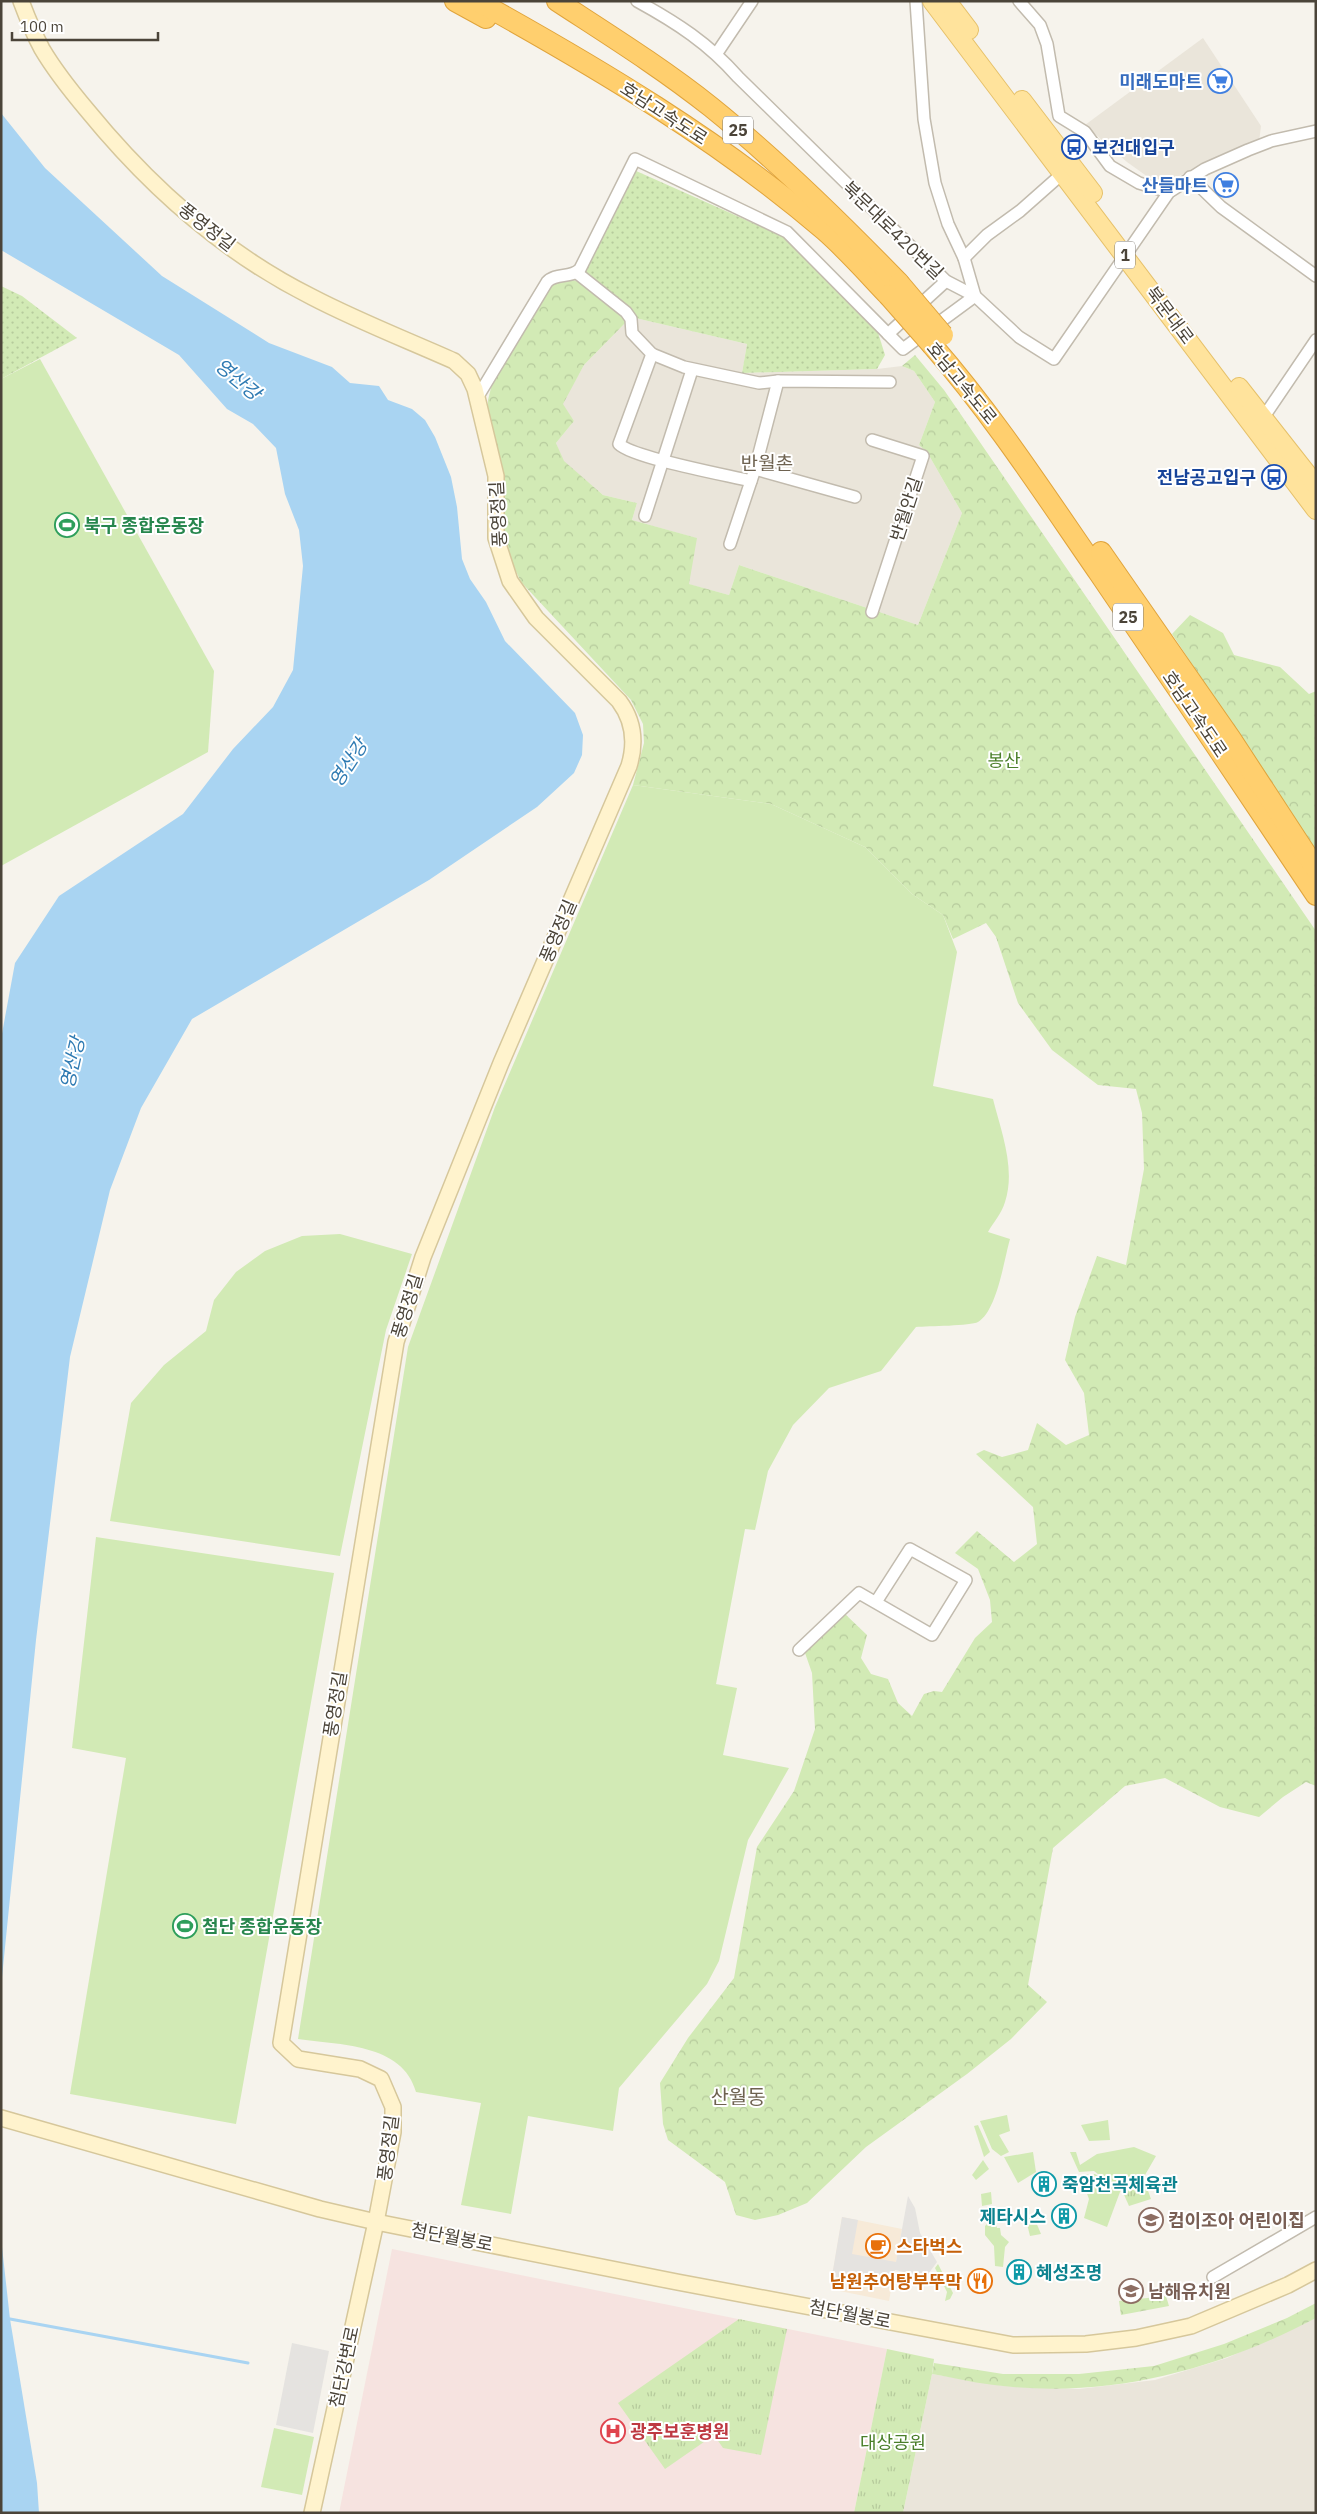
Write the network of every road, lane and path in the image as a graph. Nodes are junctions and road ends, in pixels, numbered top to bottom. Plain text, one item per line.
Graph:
1 (20, 1) edge
2 (455, 1) edge
3 (477, 1) edge
4 (558, 1) edge
5 (638, 1) edge
6 (752, 1) edge
7 (916, 1) edge
8 (932, 1) edge
9 (948, 1) edge
10 (1018, 1) edge
11 (717, 53) junction
12 (1316, 131) edge
13 (1063, 173) junction
14 (1190, 177) junction
15 (1169, 192) junction
16 (826, 232) junction
17 (1129, 252) junction
18 (964, 258) junction
19 (577, 273) junction
20 (1316, 276) edge
21 (946, 281) junction
22 (894, 289) junction
23 (975, 296) junction
24 (888, 334) junction
25 (937, 340) junction
26 (1316, 340) edge
27 (652, 354) junction
28 (692, 370) junction
29 (778, 381) junction
30 (890, 382) dead end
31 (477, 398) junction
32 (1263, 418) junction
33 (872, 440) dead end
34 (661, 460) junction
35 (755, 469) junction
36 (751, 481) junction
37 (1316, 486) edge
38 (855, 497) dead end
39 (1316, 510) edge
40 (645, 516) dead end
41 (730, 544) dead end
42 (872, 612) dead end
43 (1316, 869) edge
44 (1316, 896) edge
45 (876, 1602) junction
46 (799, 1650) dead end
47 (1, 2118) edge
48 (1316, 2217) edge
49 (376, 2222) junction
50 (1316, 2270) edge
51 (1213, 2277) dead end
52 (312, 2513) edge

1 - 31 street, 풍영정길
2 - 16 highway
3 - 16 highway, 호남고속도로 / 25
4 - 22 highway, 호남고속도로 / 25
5 - 11 street, 북문대로420번길
6 - 11 street
7 - 18 street
8 - 13 main road, 북문대로 / 1
9 - 17 main road, 북문대로 / 1
10 - 15 street
11 - 21 street, 북문대로420번길
12 - 14 street
13 - 17 main road, 북문대로 / 1
13 - 18 street
14 - 15 street
14 - 20 street
15 - 17 street
16 - 22 highway, 호남고속도로 / 25
17 - 23 street, 북문대로420번길
17 - 32 main road, 북문대로 / 1
17 - 39 main road, 북문대로 / 1
18 - 23 street
19 - 24 street
19 - 27 street
19 - 31 street
21 - 23 street, 북문대로420번길
21 - 24 street
22 - 25 highway, 호남고속도로 / 25, bridge
23 - 24 street
25 - 43 highway, 호남고속도로 / 25
25 - 44 highway, 호남고속도로 / 25
26 - 32 street
27 - 28 street
27 - 34 street
28 - 29 street
28 - 34 street
29 - 30 street
29 - 35 street
31 - 49 street, 풍영정길
32 - 37 main road, 북문대로 / 1
33 - 42 street, 반월안길
34 - 36 street
34 - 40 street
35 - 36 street
35 - 38 street
36 - 41 street
45 - 45 street
45 - 46 street
47 - 49 street, 첨단월봉로
48 - 51 street
49 - 50 street, 첨단월봉로
49 - 52 street, 첨단강변로

